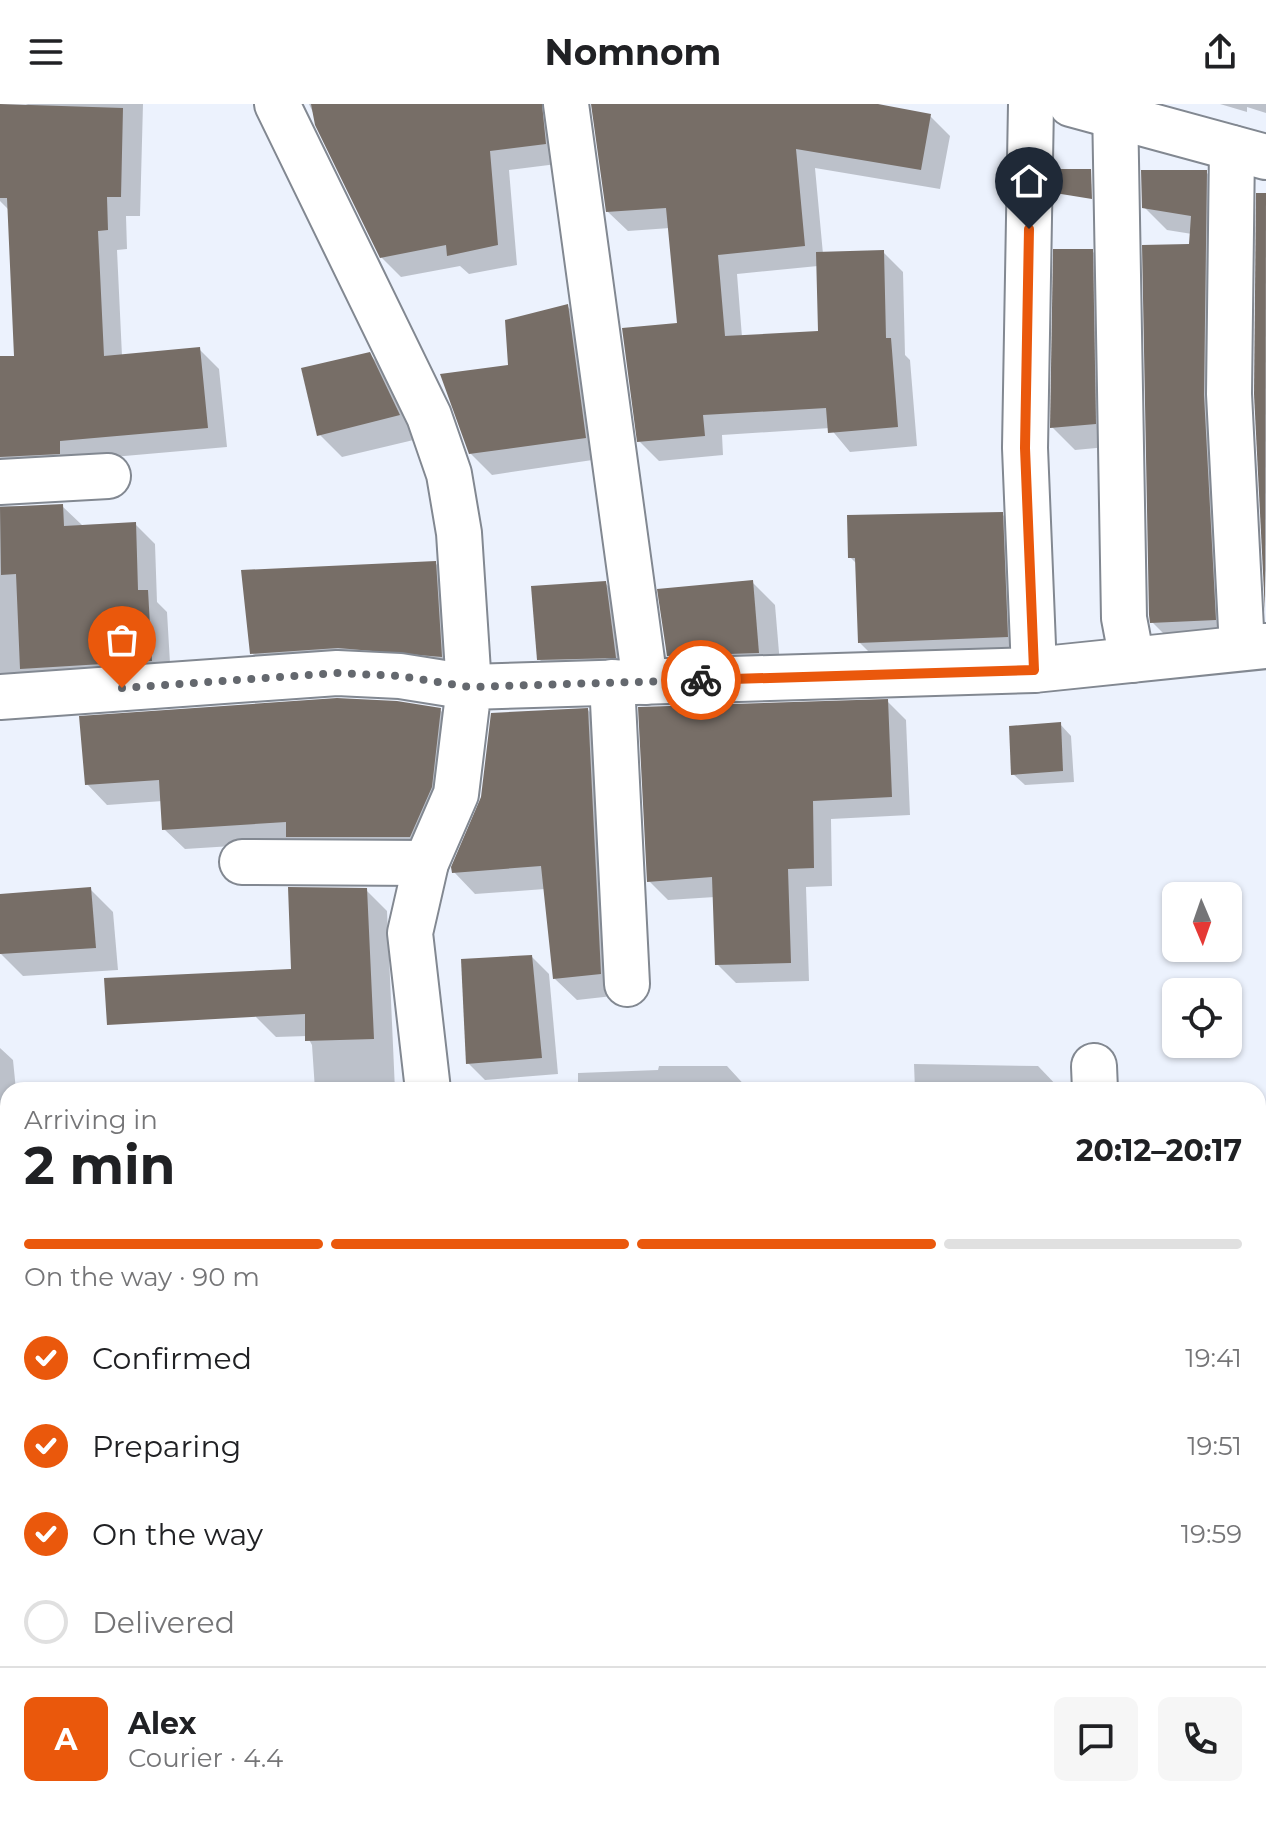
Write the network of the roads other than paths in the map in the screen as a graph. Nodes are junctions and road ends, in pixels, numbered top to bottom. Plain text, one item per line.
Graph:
1 (277, 104) edge
2 (566, 104) edge
3 (1031, 104) edge
4 (1071, 104) edge
5 (1114, 110) edge
6 (1249, 152) edge
7 (108, 476) dead end
8 (0, 482) edge
9 (1254, 647) edge
10 (1132, 660) junction
11 (1034, 670) junction
12 (628, 682) junction
13 (469, 687) junction
14 (0, 697) edge
15 (242, 862) dead end
16 (426, 863) junction
17 (627, 984) dead end
18 (427, 1082) edge

1 - 13 street
2 - 12 street
3 - 11 street
4 - 5 street
5 - 6 street
5 - 10 street
6 - 9 street
7 - 8 street
9 - 10 street
10 - 11 street
11 - 12 street
12 - 13 street
12 - 17 street
13 - 14 street
13 - 16 street
15 - 16 street
16 - 18 street

